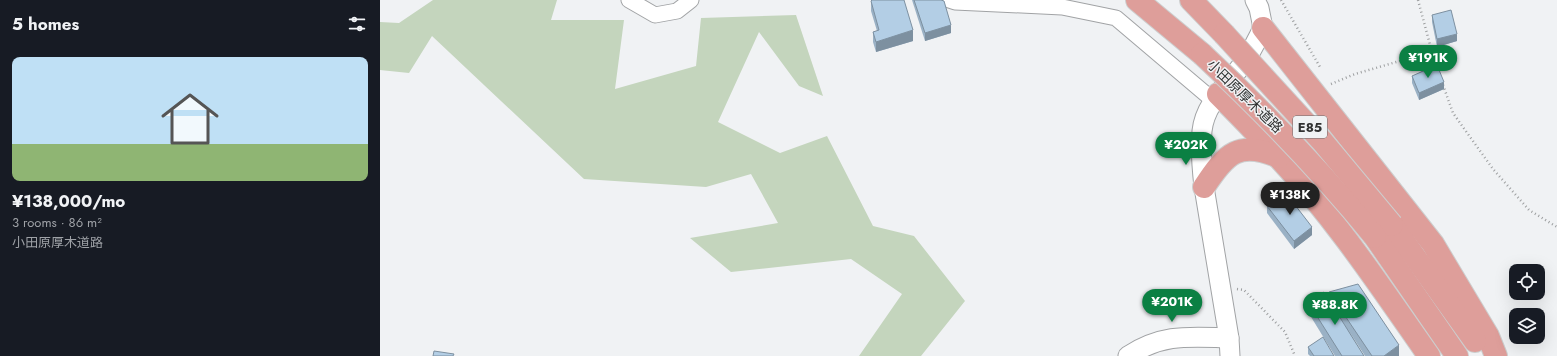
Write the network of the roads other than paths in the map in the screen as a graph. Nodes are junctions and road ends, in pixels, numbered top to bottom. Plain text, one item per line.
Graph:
1 (630, 0) edge
2 (691, 0) edge
3 (949, 0) edge
4 (1137, 0) edge
5 (1191, 0) edge
6 (1255, 0) edge
7 (1263, 28) junction
8 (1216, 98) junction
9 (1280, 158) junction
10 (1204, 187) junction
11 (1383, 231) junction
12 (1230, 347) edge
13 (1128, 356) edge
14 (1429, 356) edge
15 (1457, 356) edge
16 (1484, 356) edge
17 (1496, 356) edge

1 - 2 street
3 - 8 street
4 - 11 highway, 小田原厚木道路 / E85, bridge
5 - 11 highway, 小田原厚木道路 / E85, bridge
6 - 7 street
7 - 8 street
7 - 17 highway
8 - 9 highway
8 - 10 street
9 - 10 highway
9 - 14 highway
10 - 12 street
11 - 15 highway, 小田原厚木道路 / E85
11 - 16 highway, 小田原厚木道路 / E85
12 - 13 street

